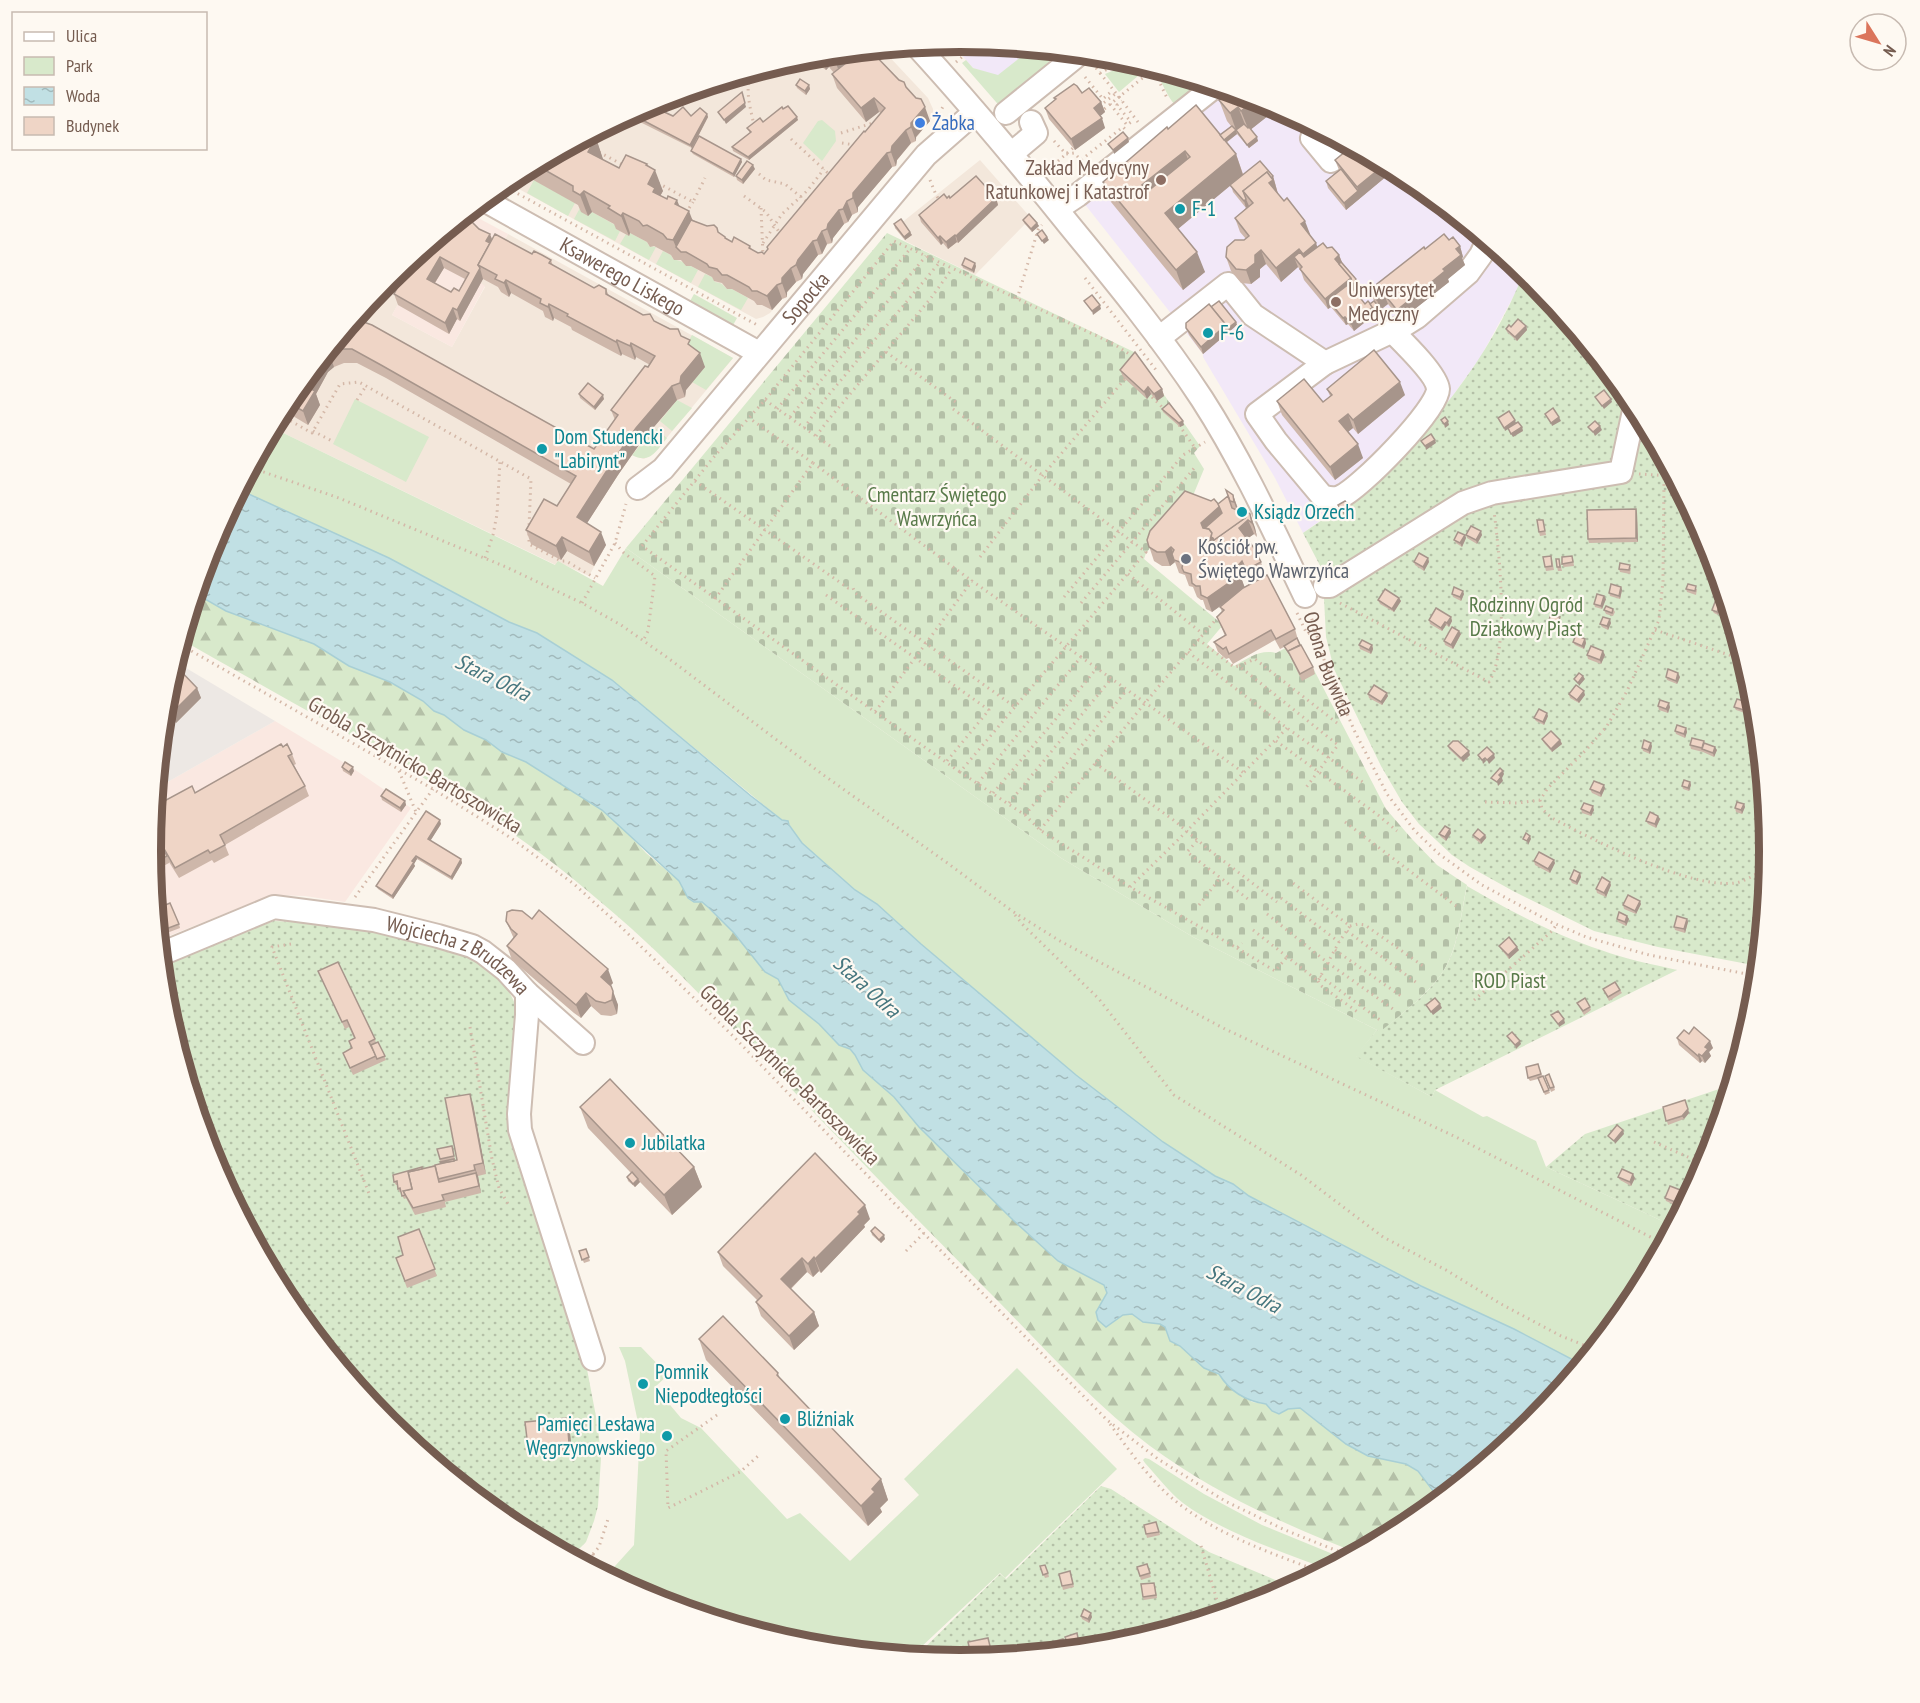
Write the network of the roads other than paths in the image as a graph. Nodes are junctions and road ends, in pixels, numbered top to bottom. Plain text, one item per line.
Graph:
1 (924, 53) edge
2 (1071, 60) edge
3 (1208, 92) edge
4 (975, 112) junction
5 (1006, 113) dead end
6 (1033, 128) road end
7 (1313, 135) edge
8 (1344, 151) edge
9 (1011, 154) junction
10 (492, 205) edge
11 (1057, 209) junction
12 (1484, 249) edge
13 (1392, 331) junction
14 (1159, 338) junction
15 (759, 353) junction
16 (1324, 363) junction
17 (1632, 420) edge
18 (638, 488) road end
19 (1328, 586) road end
20 (1299, 600) road end
21 (168, 951) edge
22 (527, 993) junction
23 (583, 1042) dead end
24 (593, 1359) dead end

1 - 4 street, Odona Bujwida
2 - 5 street
3 - 11 street
4 - 9 street, Odona Bujwida
4 - 15 street, Sopocka
6 - 9 street
7 - 8 street
9 - 11 street, Odona Bujwida
10 - 15 street, Ksawerego Liskego
11 - 14 street, Odona Bujwida
12 - 13 street
13 - 16 street
13 - 16 street
14 - 16 street
14 - 20 street, Odona Bujwida
15 - 18 street, Sopocka
17 - 19 street
21 - 22 street, Wojciecha z Brudzewa
22 - 23 street
22 - 24 street, Wojciecha z Brudzewa

